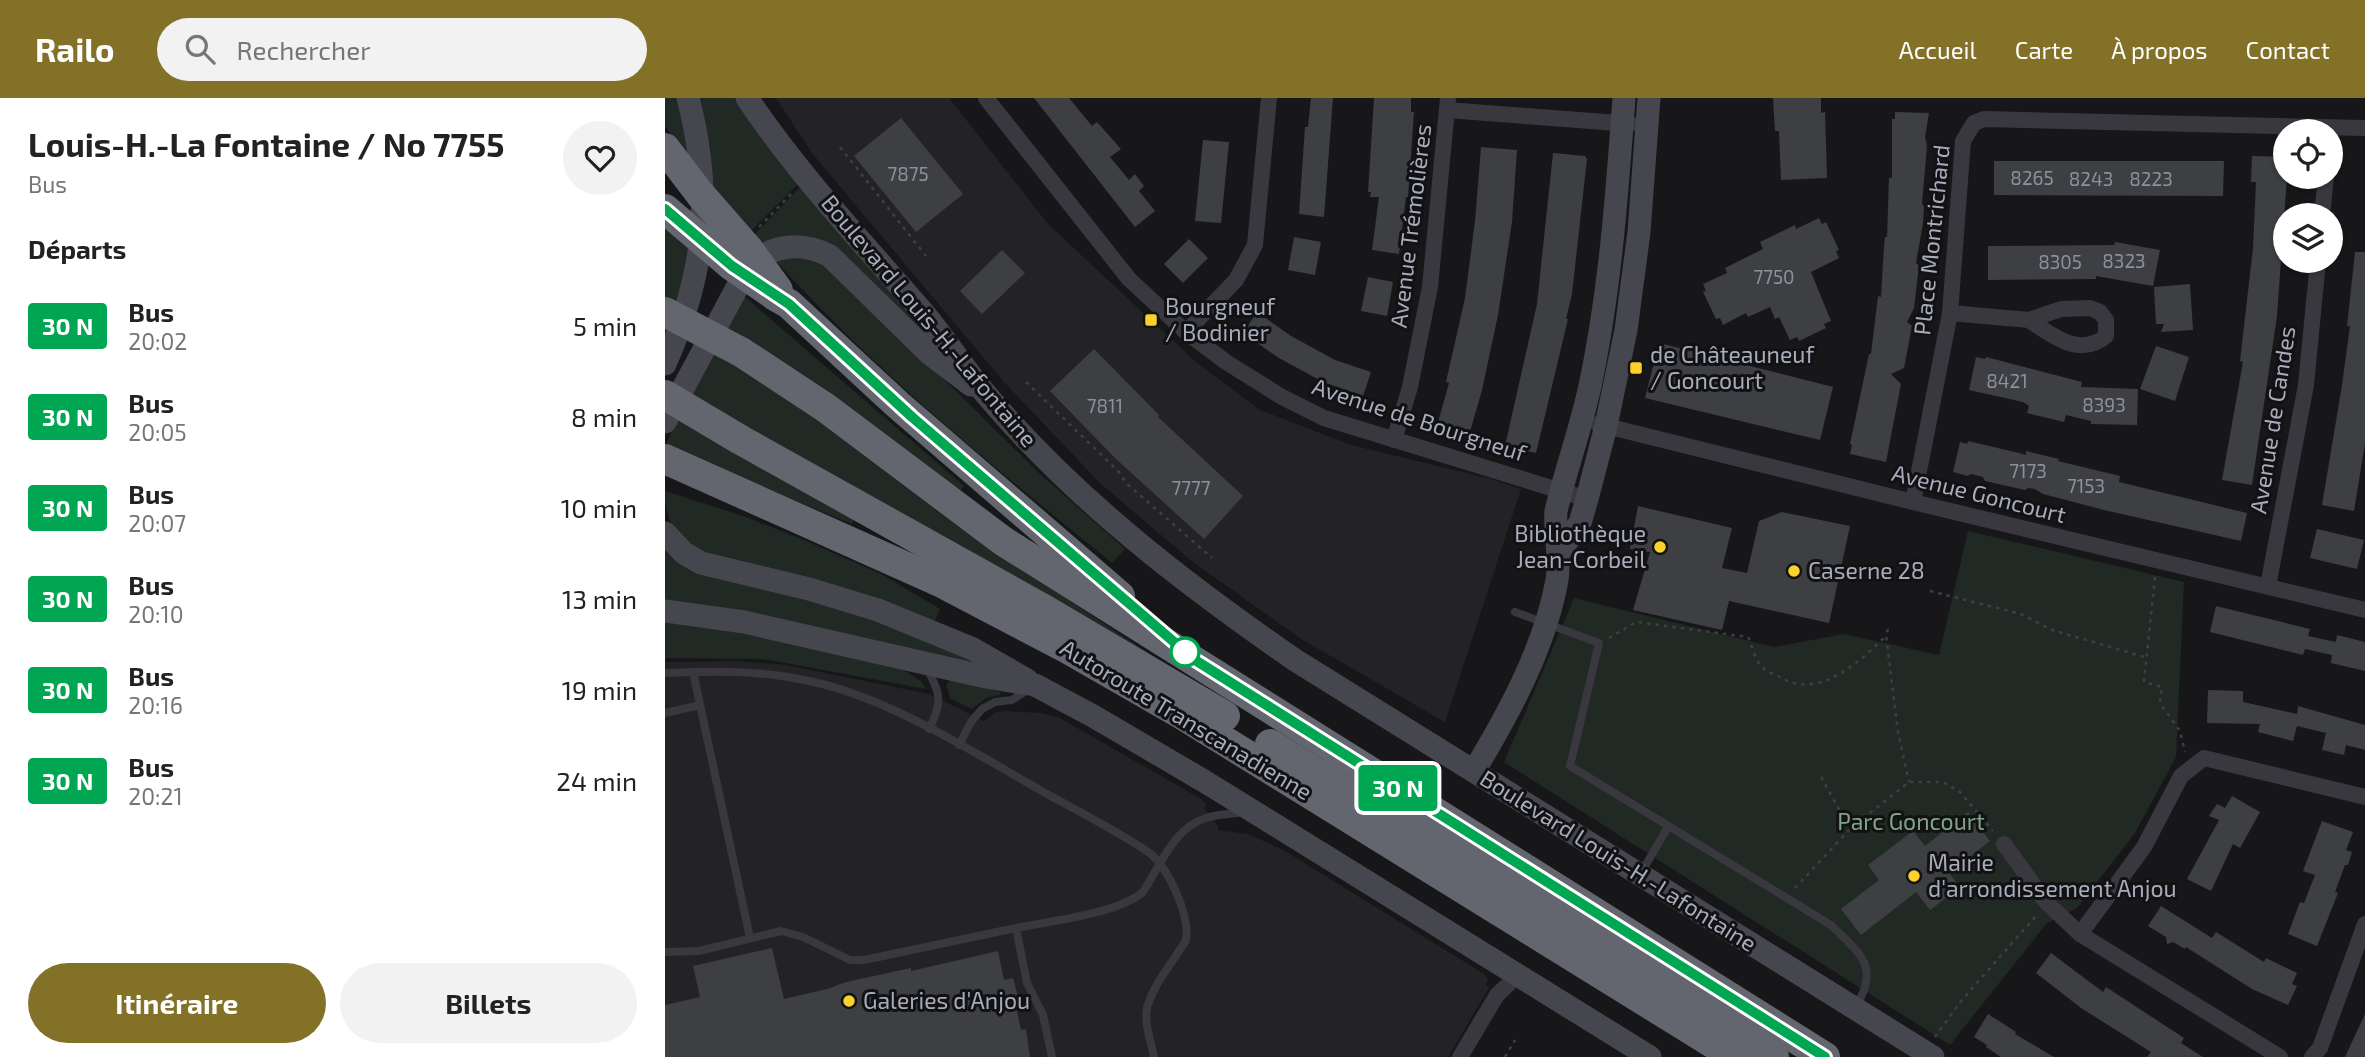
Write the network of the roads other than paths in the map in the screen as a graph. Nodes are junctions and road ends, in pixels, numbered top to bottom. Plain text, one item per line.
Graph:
1 (688, 98) edge
2 (747, 98) edge
3 (986, 98) edge
4 (1269, 98) edge
5 (1624, 98) edge
6 (1649, 98) edge
7 (1448, 104) edge
8 (1622, 124) junction
9 (1647, 125) junction
10 (2273, 127) edge
11 (2365, 128) edge
12 (2343, 129) edge
13 (665, 148) edge
14 (665, 209) edge
15 (2317, 273) edge
16 (781, 297) junction
17 (665, 312) edge
18 (1950, 313) junction
19 (2029, 320) dead end
20 (1187, 332) junction
21 (665, 364) edge
22 (665, 395) edge
23 (988, 397) junction
24 (1582, 420) junction
25 (665, 422) edge
26 (1606, 426) junction
27 (1394, 440) junction
28 (665, 459) edge
29 (665, 479) edge
30 (1561, 490) junction
31 (737, 495) junction
32 (1587, 499) junction
33 (1913, 502) junction
34 (665, 533) edge
35 (1560, 551) junction
36 (2268, 586) junction
37 (2365, 610) edge
38 (665, 611) edge
39 (1515, 612) dead end
40 (1545, 624) junction
41 (1195, 660) junction
42 (923, 662) junction
43 (693, 672) junction
44 (665, 673) edge
45 (1035, 685) junction
46 (700, 705) junction
47 (665, 713) edge
48 (929, 729) junction
49 (959, 745) junction
50 (1474, 771) junction
51 (2365, 797) edge
52 (1252, 811) junction
53 (1668, 827) junction
54 (2004, 844) road end
55 (1160, 863) junction
56 (1640, 875) junction
57 (2365, 924) edge
58 (1016, 928) junction
59 (2080, 934) junction
60 (750, 939) junction
61 (665, 952) edge
62 (1518, 975) junction
63 (1855, 1008) junction
64 (1933, 1048) edge
65 (1052, 1057) edge
66 (1154, 1057) edge
67 (1460, 1057) edge
68 (1650, 1057) edge
69 (1735, 1057) edge
70 (1774, 1057) edge
71 (1825, 1057) edge
72 (2280, 1057) edge
73 (2312, 1057) edge

1 - 21 main road
2 - 23 main road, Boulevard Louis-H.-Lafontaine
3 - 20 street, Avenue de Bourgneuf
4 - 20 street
5 - 8 main road
6 - 9 main road
7 - 8 street
7 - 27 street, Avenue Trémolières
8 - 9 street
8 - 24 main road
9 - 26 main road
10 - 18 street, Place Montrichard
11 - 12 street, Place Montrichard
13 - 16 highway, bridge
14 - 16 highway, bridge
15 - 36 street, Avenue de Candes
16 - 41 highway
17 - 41 highway, bridge
18 - 19 street
18 - 33 street, Place Montrichard
20 - 27 street, Avenue de Bourgneuf
22 - 70 highway, bridge
23 - 25 main road
23 - 50 main road, Boulevard Louis-H.-Lafontaine
24 - 26 street, Avenue Goncourt
24 - 30 main road
26 - 32 main road
26 - 33 street, Avenue Goncourt
27 - 30 street, Avenue de Bourgneuf
28 - 31 highway
29 - 31 highway
30 - 32 street, Avenue de Bourgneuf
30 - 35 main road
31 - 69 highway, Autoroute Transcanadienne
32 - 35 main road
33 - 36 street, Avenue Goncourt
34 - 45 main road
35 - 40 main road
36 - 37 street, Avenue Goncourt
38 - 42 main road
39 - 40 lane
40 - 50 main road
40 - 53 lane
41 - 71 highway
42 - 45 main road
42 - 48 lane
43 - 44 lane
43 - 46 lane
43 - 48 lane
45 - 49 lane
45 - 52 main road
46 - 47 lane
46 - 60 lane
48 - 49 lane
49 - 55 lane
50 - 56 main road, Boulevard Louis-H.-Lafontaine
51 - 59 street
52 - 55 lane
52 - 62 main road
53 - 56 lane
53 - 63 lane
54 - 59 street
55 - 58 lane
55 - 66 lane
56 - 63 main road, Boulevard Louis-H.-Lafontaine
57 - 73 street
58 - 60 lane
58 - 65 lane
59 - 72 street
60 - 61 lane
62 - 67 street
62 - 68 main road
63 - 64 main road, Boulevard Louis-H.-Lafontaine

